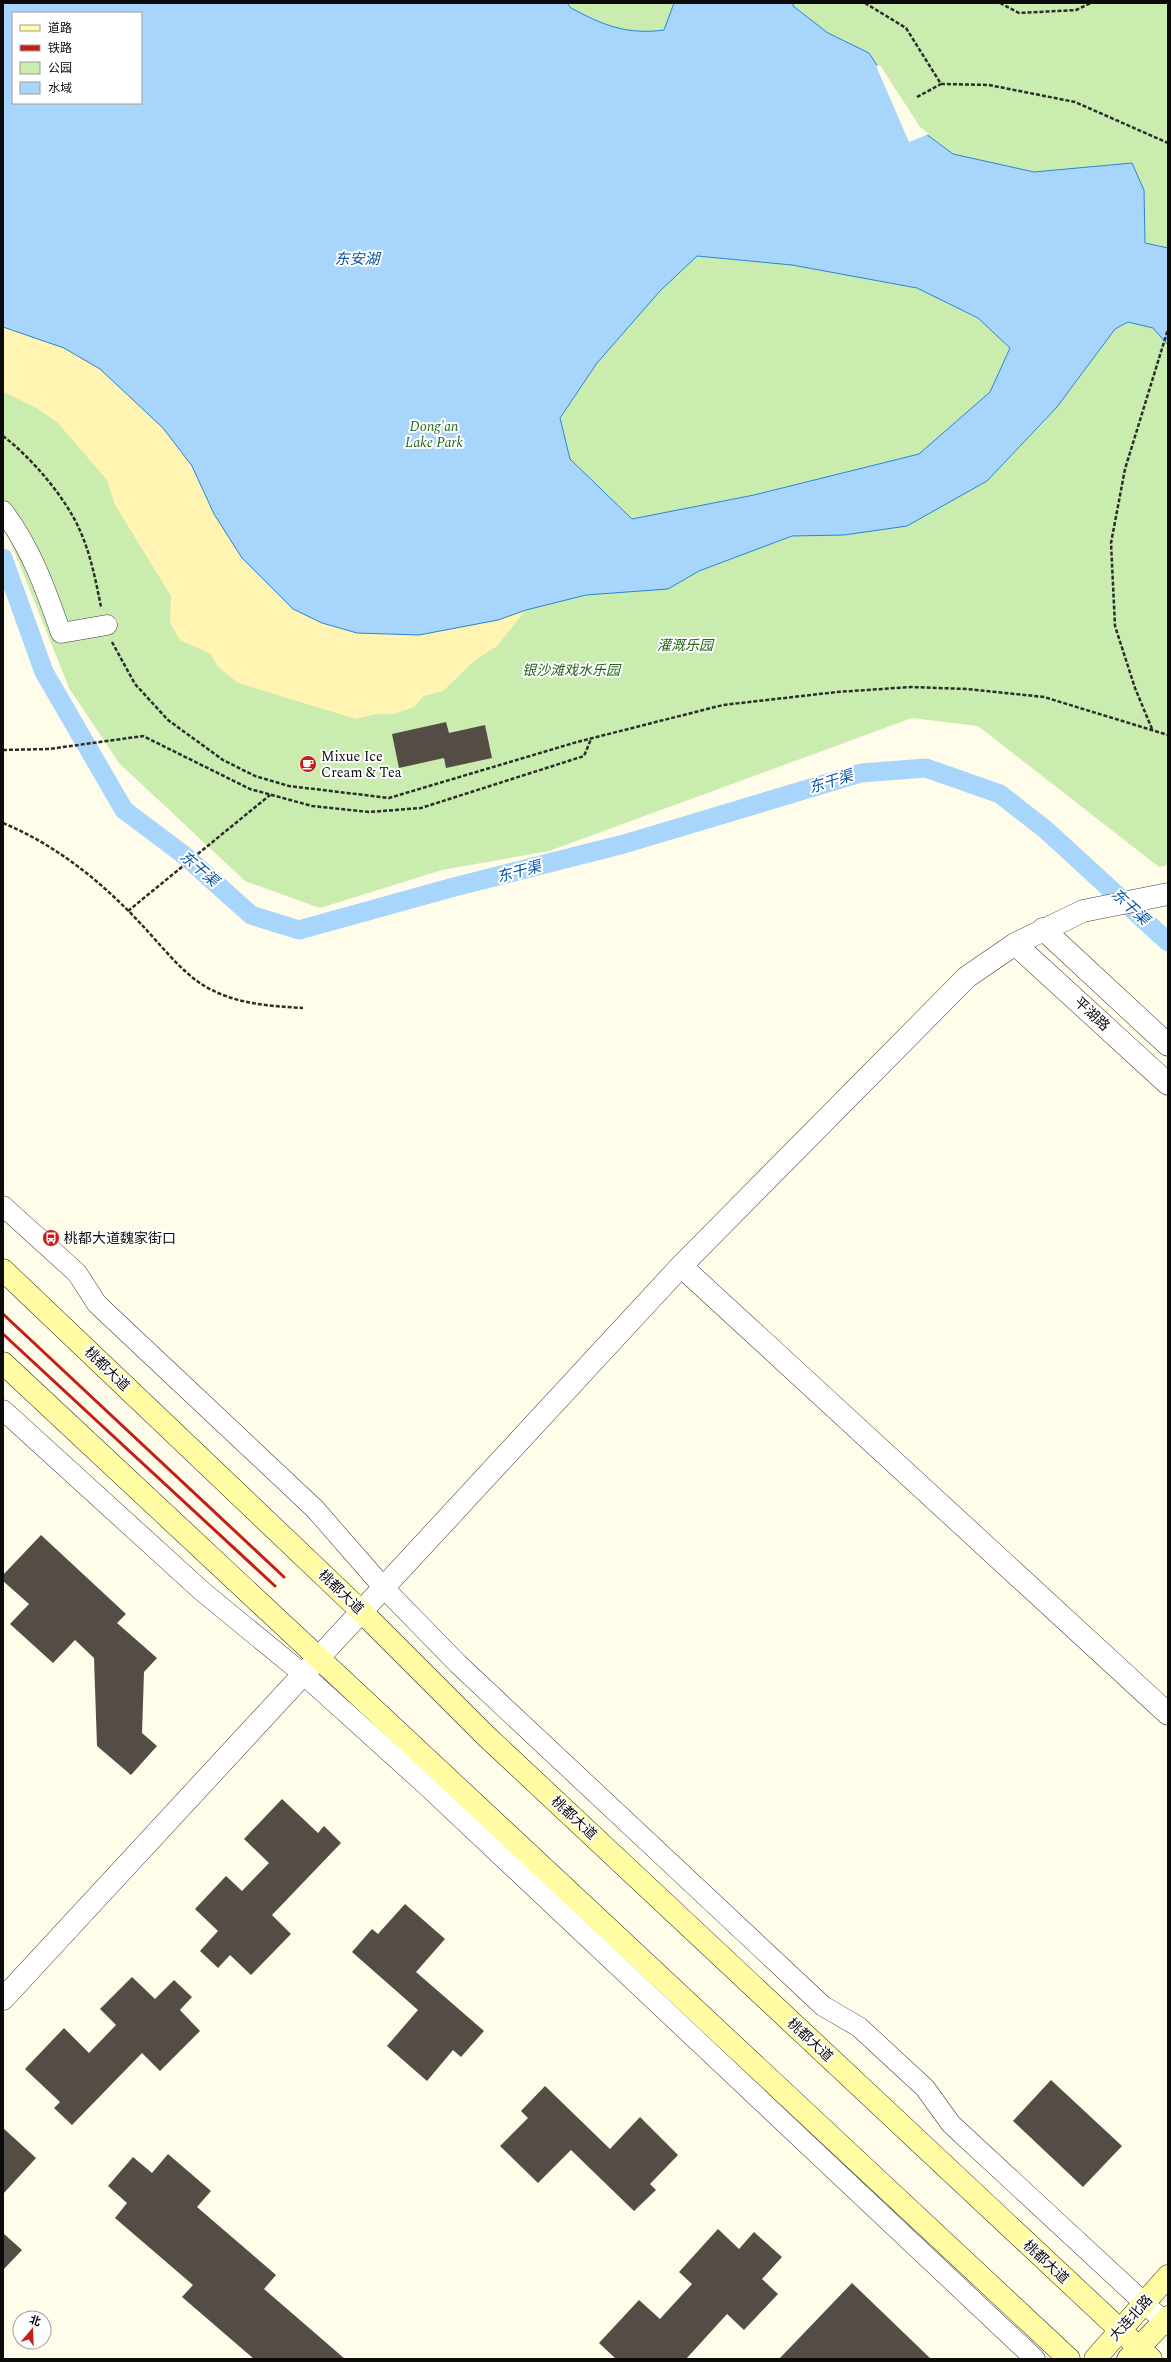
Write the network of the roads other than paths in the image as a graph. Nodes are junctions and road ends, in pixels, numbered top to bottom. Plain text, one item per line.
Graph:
1 (3, 511) edge
2 (107, 625) road end
3 (1168, 894) edge
4 (1043, 929) junction
5 (1015, 944) junction
6 (1168, 1045) edge
7 (1168, 1084) edge
8 (3, 1206) edge
9 (681, 1266) junction
10 (3, 1270) edge
11 (3, 1363) edge
12 (3, 1410) edge
13 (383, 1587) junction
14 (361, 1611) junction
15 (317, 1658) junction
16 (303, 1674) junction
17 (1168, 1714) edge
18 (3, 1999) edge
19 (1168, 2276) edge
20 (1144, 2303) junction
21 (1167, 2321) edge
22 (1120, 2330) junction
23 (1139, 2355) edge
24 (1035, 2359) edge
25 (1069, 2359) edge
26 (1094, 2359) edge

1 - 2 street
3 - 4 street
4 - 5 street
4 - 6 street, 平湖路
5 - 7 street, 平湖路
5 - 9 street
8 - 13 street
9 - 13 street
9 - 17 street
10 - 14 main road, 桃都大道
11 - 15 main road
12 - 16 street
13 - 14 street
13 - 20 street
14 - 15 street
14 - 22 main road, 桃都大道
15 - 16 street
15 - 25 main road
16 - 18 street
16 - 24 street
19 - 20 main road, 大连北路
20 - 21 street
20 - 22 main road, 大连北路
21 - 23 main road, 大连北路
22 - 23 main road, 桃都大道
22 - 26 main road, 大连北路

